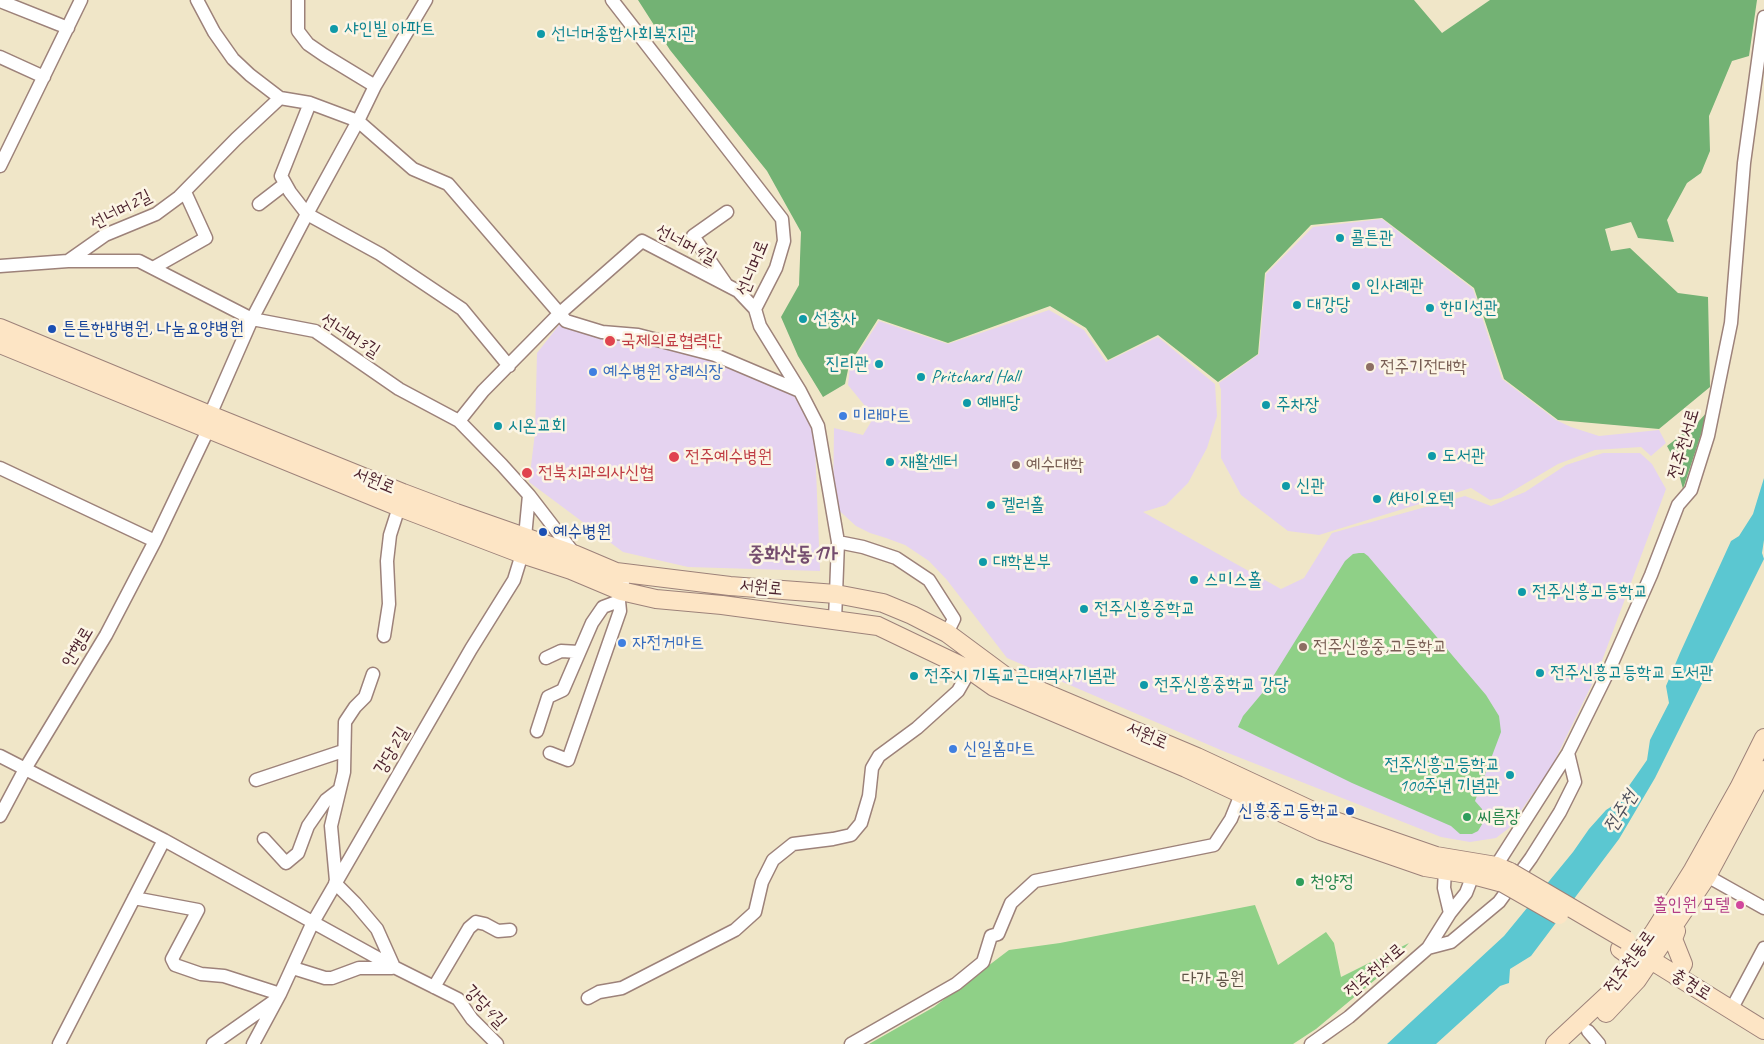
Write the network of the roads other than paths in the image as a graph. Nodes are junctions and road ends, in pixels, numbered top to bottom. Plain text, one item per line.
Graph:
1 (82, 0) edge
2 (196, 0) edge
3 (298, 0) edge
4 (426, 0) edge
5 (612, 0) edge
6 (0, 1) edge
7 (1764, 17) edge
8 (68, 28) junction
9 (0, 57) edge
10 (44, 77) junction
11 (375, 86) junction
12 (280, 98) junction
13 (310, 102) junction
14 (358, 121) junction
15 (0, 166) edge
16 (285, 184) junction
17 (185, 192) junction
18 (259, 204) dead end
19 (727, 212) dead end
20 (307, 214) junction
21 (68, 261) junction
22 (0, 266) edge
23 (153, 268) junction
24 (727, 286) junction
25 (755, 309) junction
26 (559, 314) junction
27 (252, 319) junction
28 (0, 328) edge
29 (0, 344) edge
30 (509, 366) junction
31 (800, 391) junction
32 (459, 421) junction
33 (209, 423) junction
34 (0, 468) edge
35 (529, 495) junction
36 (399, 507) junction
37 (155, 540) junction
38 (838, 542) junction
39 (524, 546) junction
40 (574, 563) junction
41 (624, 573) junction
42 (836, 594) junction
43 (620, 596) junction
44 (835, 620) junction
45 (946, 633) junction
46 (384, 636) dead end
47 (579, 652) junction
48 (546, 658) dead end
49 (970, 670) junction
50 (373, 674) dead end
51 (537, 731) dead end
52 (1764, 738) edge
53 (343, 751) junction
54 (550, 753) dead end
55 (1568, 753) junction
56 (0, 756) edge
57 (26, 769) junction
58 (1764, 770) edge
59 (256, 780) dead end
60 (1244, 786) junction
61 (339, 790) junction
62 (0, 816) edge
63 (264, 839) dead end
64 (164, 840) junction
65 (1445, 870) junction
66 (1503, 874) junction
67 (1473, 875) junction
68 (1708, 876) junction
69 (336, 882) junction
70 (134, 898) junction
71 (1764, 908) edge
72 (1450, 913) junction
73 (312, 924) junction
74 (1672, 927) junction
75 (510, 930) dead end
76 (1428, 948) junction
77 (1764, 948) edge
78 (1634, 951) junction
79 (293, 968) junction
80 (394, 968) junction
81 (1676, 976) junction
82 (434, 987) junction
83 (279, 996) junction
84 (588, 998) dead end
85 (1731, 1010) junction
86 (1764, 1030) edge
87 (1594, 1037) edge
88 (58, 1044) edge
89 (213, 1044) edge
90 (253, 1044) edge
91 (497, 1044) edge
92 (851, 1044) edge
93 (1311, 1044) edge
94 (1555, 1044) edge
95 (1574, 1044) edge

1 - 8 street
2 - 12 street
3 - 11 street
4 - 11 street
5 - 25 street, 선너머로
6 - 8 street
7 - 55 street, 전주천서로
8 - 10 street
9 - 10 street
10 - 15 street
11 - 14 street
12 - 13 street
12 - 17 street, 선너머2길
13 - 14 street
13 - 16 street
14 - 20 street
14 - 26 street
16 - 18 street
16 - 20 street
17 - 21 street, 선너머2길
17 - 23 street
19 - 24 street
20 - 27 street
20 - 30 street
21 - 22 street
21 - 23 street, 선너머3길
23 - 27 street, 선너머3길
24 - 25 street, 선너머4길
24 - 26 street, 선너머4길
25 - 31 street, 선너머로
26 - 30 street, 선너머4길
26 - 31 street
27 - 32 street, 선너머3길
27 - 33 street
28 - 33 street, 서원로
29 - 33 street, 서원로
30 - 32 street, 선너머4길
31 - 38 street, 선너머로
32 - 35 street
33 - 36 street, 서원로
33 - 37 street, 안행로
33 - 39 street, 서원로
34 - 37 street
35 - 39 street
35 - 40 street
36 - 39 street, 서원로
36 - 46 street
37 - 57 street, 안행로
38 - 42 street, 선너머로
38 - 45 street
39 - 40 street, 서원로
39 - 69 street, 강당2길
40 - 41 street, 서원로
40 - 43 street, 서원로
41 - 42 street, 서원로
41 - 43 street
42 - 44 street, 선너머로
42 - 45 street, 서원로
43 - 44 street, 서원로
43 - 47 street
43 - 54 street
44 - 49 street, 서원로
45 - 60 street, 서원로
47 - 48 street
47 - 51 street
49 - 60 street, 서원로
49 - 84 street
50 - 53 street
52 - 78 street, 전주천동로
53 - 59 street
53 - 61 street
55 - 66 street, 전주천서로
55 - 76 street
56 - 57 street
57 - 62 street, 안행로
57 - 64 street
58 - 68 street, 전주천동로
60 - 65 street, 서원로
60 - 66 street, 서원로
60 - 92 street
61 - 63 street
61 - 69 street
64 - 70 street
64 - 73 street, 강당4길
65 - 67 street, 서원로
65 - 72 street
66 - 67 street, 서원로
66 - 78 street, 충경로, bridge
67 - 72 street, 전주천서로
68 - 71 street
68 - 74 street, 전주천동로
69 - 73 street, 강당2길
69 - 80 street
70 - 83 street
70 - 88 street
72 - 76 street, 전주천서로
73 - 79 street, 강당2길
73 - 80 street, 강당4길
74 - 78 street, 전주천동로
74 - 81 street
75 - 82 street
76 - 93 street, 전주천서로
77 - 85 street, 충경로
78 - 81 street, 충경로
78 - 87 street, 전주천동로
78 - 94 street, 전주천동로
79 - 80 street
79 - 83 street, 강당2길
80 - 82 street, 강당4길
81 - 85 street, 충경로
82 - 91 street, 강당4길
83 - 89 street
83 - 90 street, 강당2길
85 - 86 street, 충경로
87 - 95 street, 전주천동로

